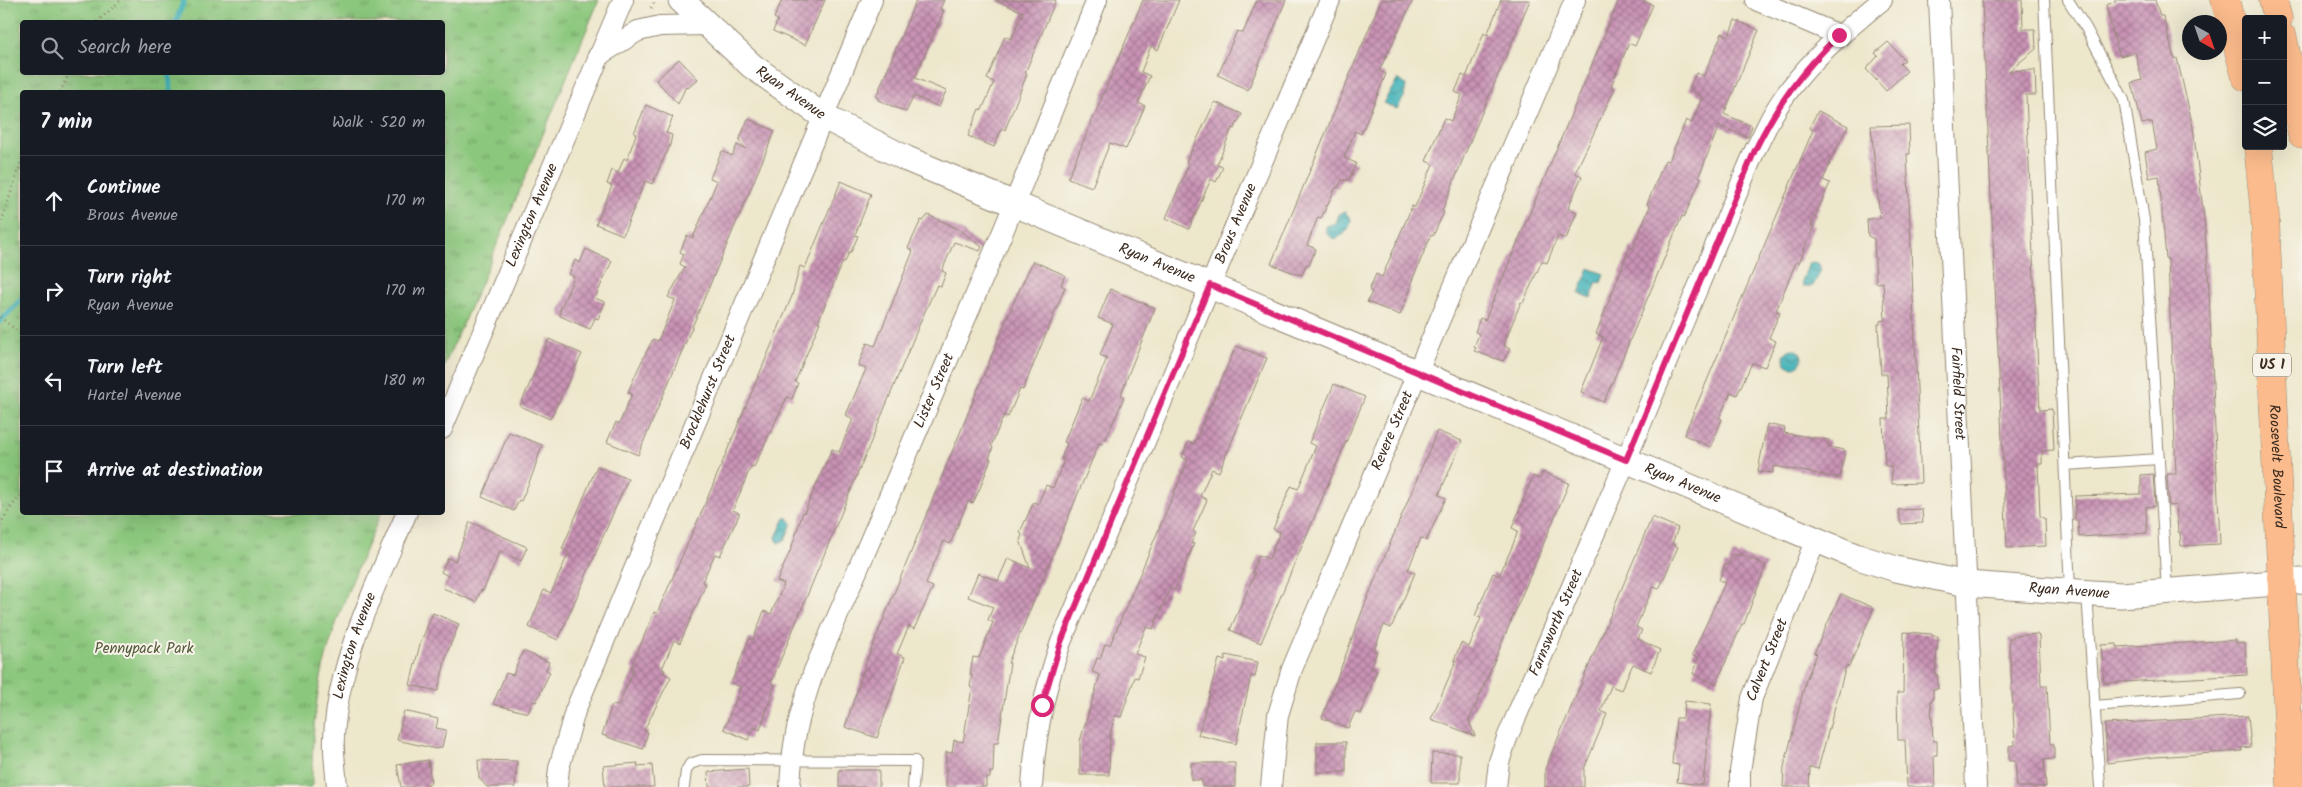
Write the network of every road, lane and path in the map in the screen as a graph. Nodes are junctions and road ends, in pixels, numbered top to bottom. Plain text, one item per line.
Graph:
1 (121, 0) edge
2 (623, 0) edge
3 (681, 0) edge
4 (872, 0) edge
5 (1097, 0) edge
6 (1330, 0) edge
7 (1575, 0) edge
8 (1756, 0) edge
9 (1882, 0) edge
10 (1939, 0) edge
11 (2044, 0) edge
12 (2068, 0) edge
13 (2225, 0) edge
14 (2273, 0) edge
15 (654, 3) dead end
16 (651, 8) dead end
17 (2277, 15) edge
18 (99, 20) edge
19 (706, 25) junction
20 (1839, 35) junction
21 (598, 56) junction
22 (2287, 58) edge
23 (2242, 62) edge
24 (68, 75) edge
25 (61, 90) edge
26 (824, 117) junction
27 (2302, 134) edge
28 (2258, 150) edge
29 (20, 165) edge
30 (1014, 203) junction
31 (0, 226) edge
32 (1210, 285) junction
33 (0, 317) edge
34 (20, 333) edge
35 (1419, 372) junction
36 (445, 422) edge
37 (1626, 460) junction
38 (2159, 460) junction
39 (2065, 464) junction
40 (20, 496) edge
41 (406, 515) edge
42 (0, 525) edge
43 (1816, 539) junction
44 (2292, 582) edge
45 (1967, 584) junction
46 (2167, 592) junction
47 (2078, 593) junction
48 (2240, 694) dead end
49 (2094, 706) junction
50 (791, 760) junction
51 (337, 787) edge
52 (556, 787) edge
53 (684, 787) edge
54 (790, 787) edge
55 (913, 787) edge
56 (1032, 787) edge
57 (1270, 787) edge
58 (1496, 787) edge
59 (1740, 787) edge
60 (1976, 787) edge
61 (2100, 787) edge
62 (2291, 787) edge

1 - 18 path
2 - 21 street, Lexington Avenue
3 - 19 street, Ryan Avenue
4 - 26 street, Brocklehurst Street
5 - 30 street, Lister Street
6 - 32 street, Brous Avenue
7 - 35 street, Revere Street
8 - 20 street
9 - 20 street, Farnsworth Street
10 - 45 street, Fairfield Street
11 - 39 lane
12 - 38 lane
13 - 23 highway
14 - 17 highway
15 - 16 path
19 - 21 street
19 - 26 street, Ryan Avenue
20 - 37 street, Farnsworth Street
21 - 36 street, Lexington Avenue
22 - 27 highway
24 - 25 path
26 - 30 street, Ryan Avenue
26 - 52 street, Brocklehurst Street
28 - 44 highway, Roosevelt Boulevard / US 1
29 - 31 path
30 - 32 street, Ryan Avenue
30 - 50 street, Lister Street
32 - 35 street, Ryan Avenue
32 - 56 street, Brous Avenue
33 - 34 path
35 - 37 street, Ryan Avenue
35 - 57 street, Revere Street
37 - 43 street, Ryan Avenue
37 - 58 street, Farnsworth Street
38 - 39 lane
38 - 46 lane
39 - 47 lane
40 - 42 path
41 - 51 street, Lexington Avenue
43 - 45 street, Ryan Avenue
43 - 59 street, Calvert Street
44 - 46 street, Ryan Avenue
44 - 62 highway, Roosevelt Boulevard / US 1
45 - 47 street, Ryan Avenue
45 - 60 street, Fairfield Street
46 - 47 street, Ryan Avenue
47 - 49 lane
48 - 49 lane
49 - 61 lane
50 - 53 lane
50 - 54 street, Lister Street
50 - 55 lane

